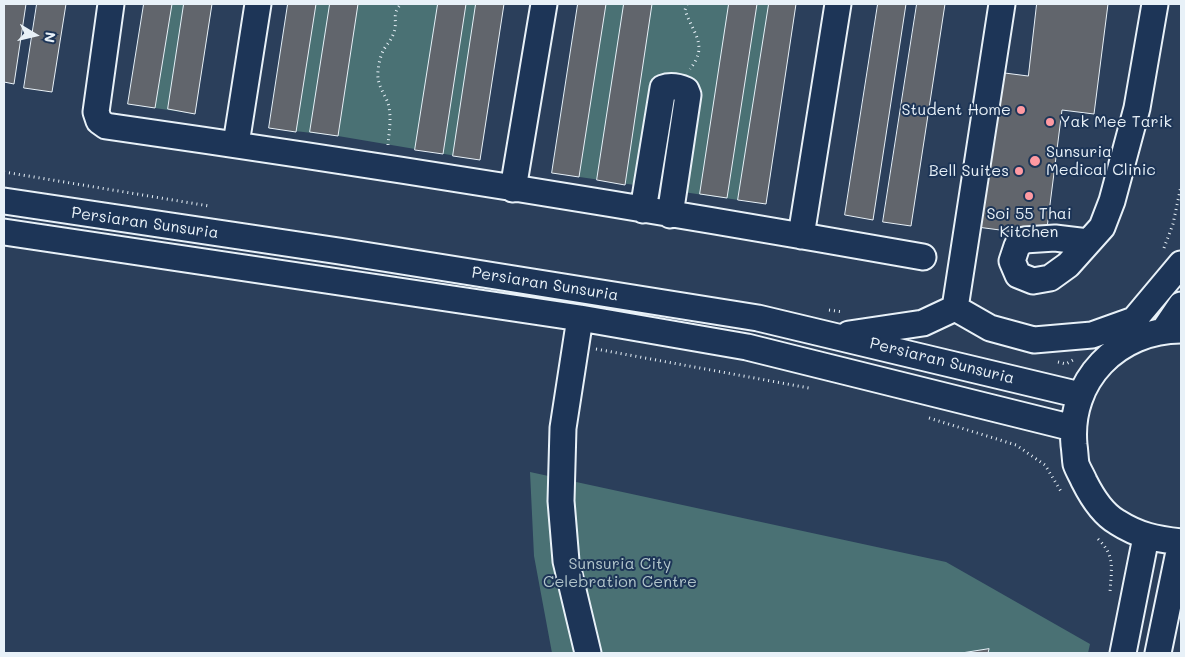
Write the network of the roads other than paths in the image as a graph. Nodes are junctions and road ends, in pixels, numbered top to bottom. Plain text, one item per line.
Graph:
1 (111, 4) edge
2 (258, 4) edge
3 (544, 4) edge
4 (838, 4) edge
5 (1002, 4) edge
6 (1156, 4) edge
7 (236, 144) junction
8 (513, 189) junction
9 (4, 202) edge
10 (643, 210) junction
11 (670, 215) junction
12 (4, 232) edge
13 (801, 236) junction
14 (1088, 242) dead end
15 (922, 257) dead end
16 (1171, 259) edge
17 (1181, 305) edge
18 (955, 308) junction
19 (580, 318) junction
20 (1173, 330) edge
21 (836, 336) junction
22 (1080, 395) junction
23 (1073, 428) junction
24 (1146, 537) junction
25 (1181, 542) edge
26 (588, 653) edge
27 (1123, 653) edge
28 (1158, 653) edge

1 - 7 street
2 - 7 street
3 - 8 street
4 - 13 street
5 - 18 street
6 - 14 street
7 - 8 street
8 - 10 street
9 - 21 street, Persiaran Sunsuria
10 - 11 street
10 - 11 street
11 - 13 street
12 - 19 street, Persiaran Sunsuria
13 - 15 street
16 - 18 street
17 - 20 street
18 - 21 street
19 - 23 street, Persiaran Sunsuria
19 - 26 street
20 - 22 street
21 - 22 street, Persiaran Sunsuria
22 - 23 street
23 - 24 street
24 - 25 street
24 - 27 street
25 - 28 street

